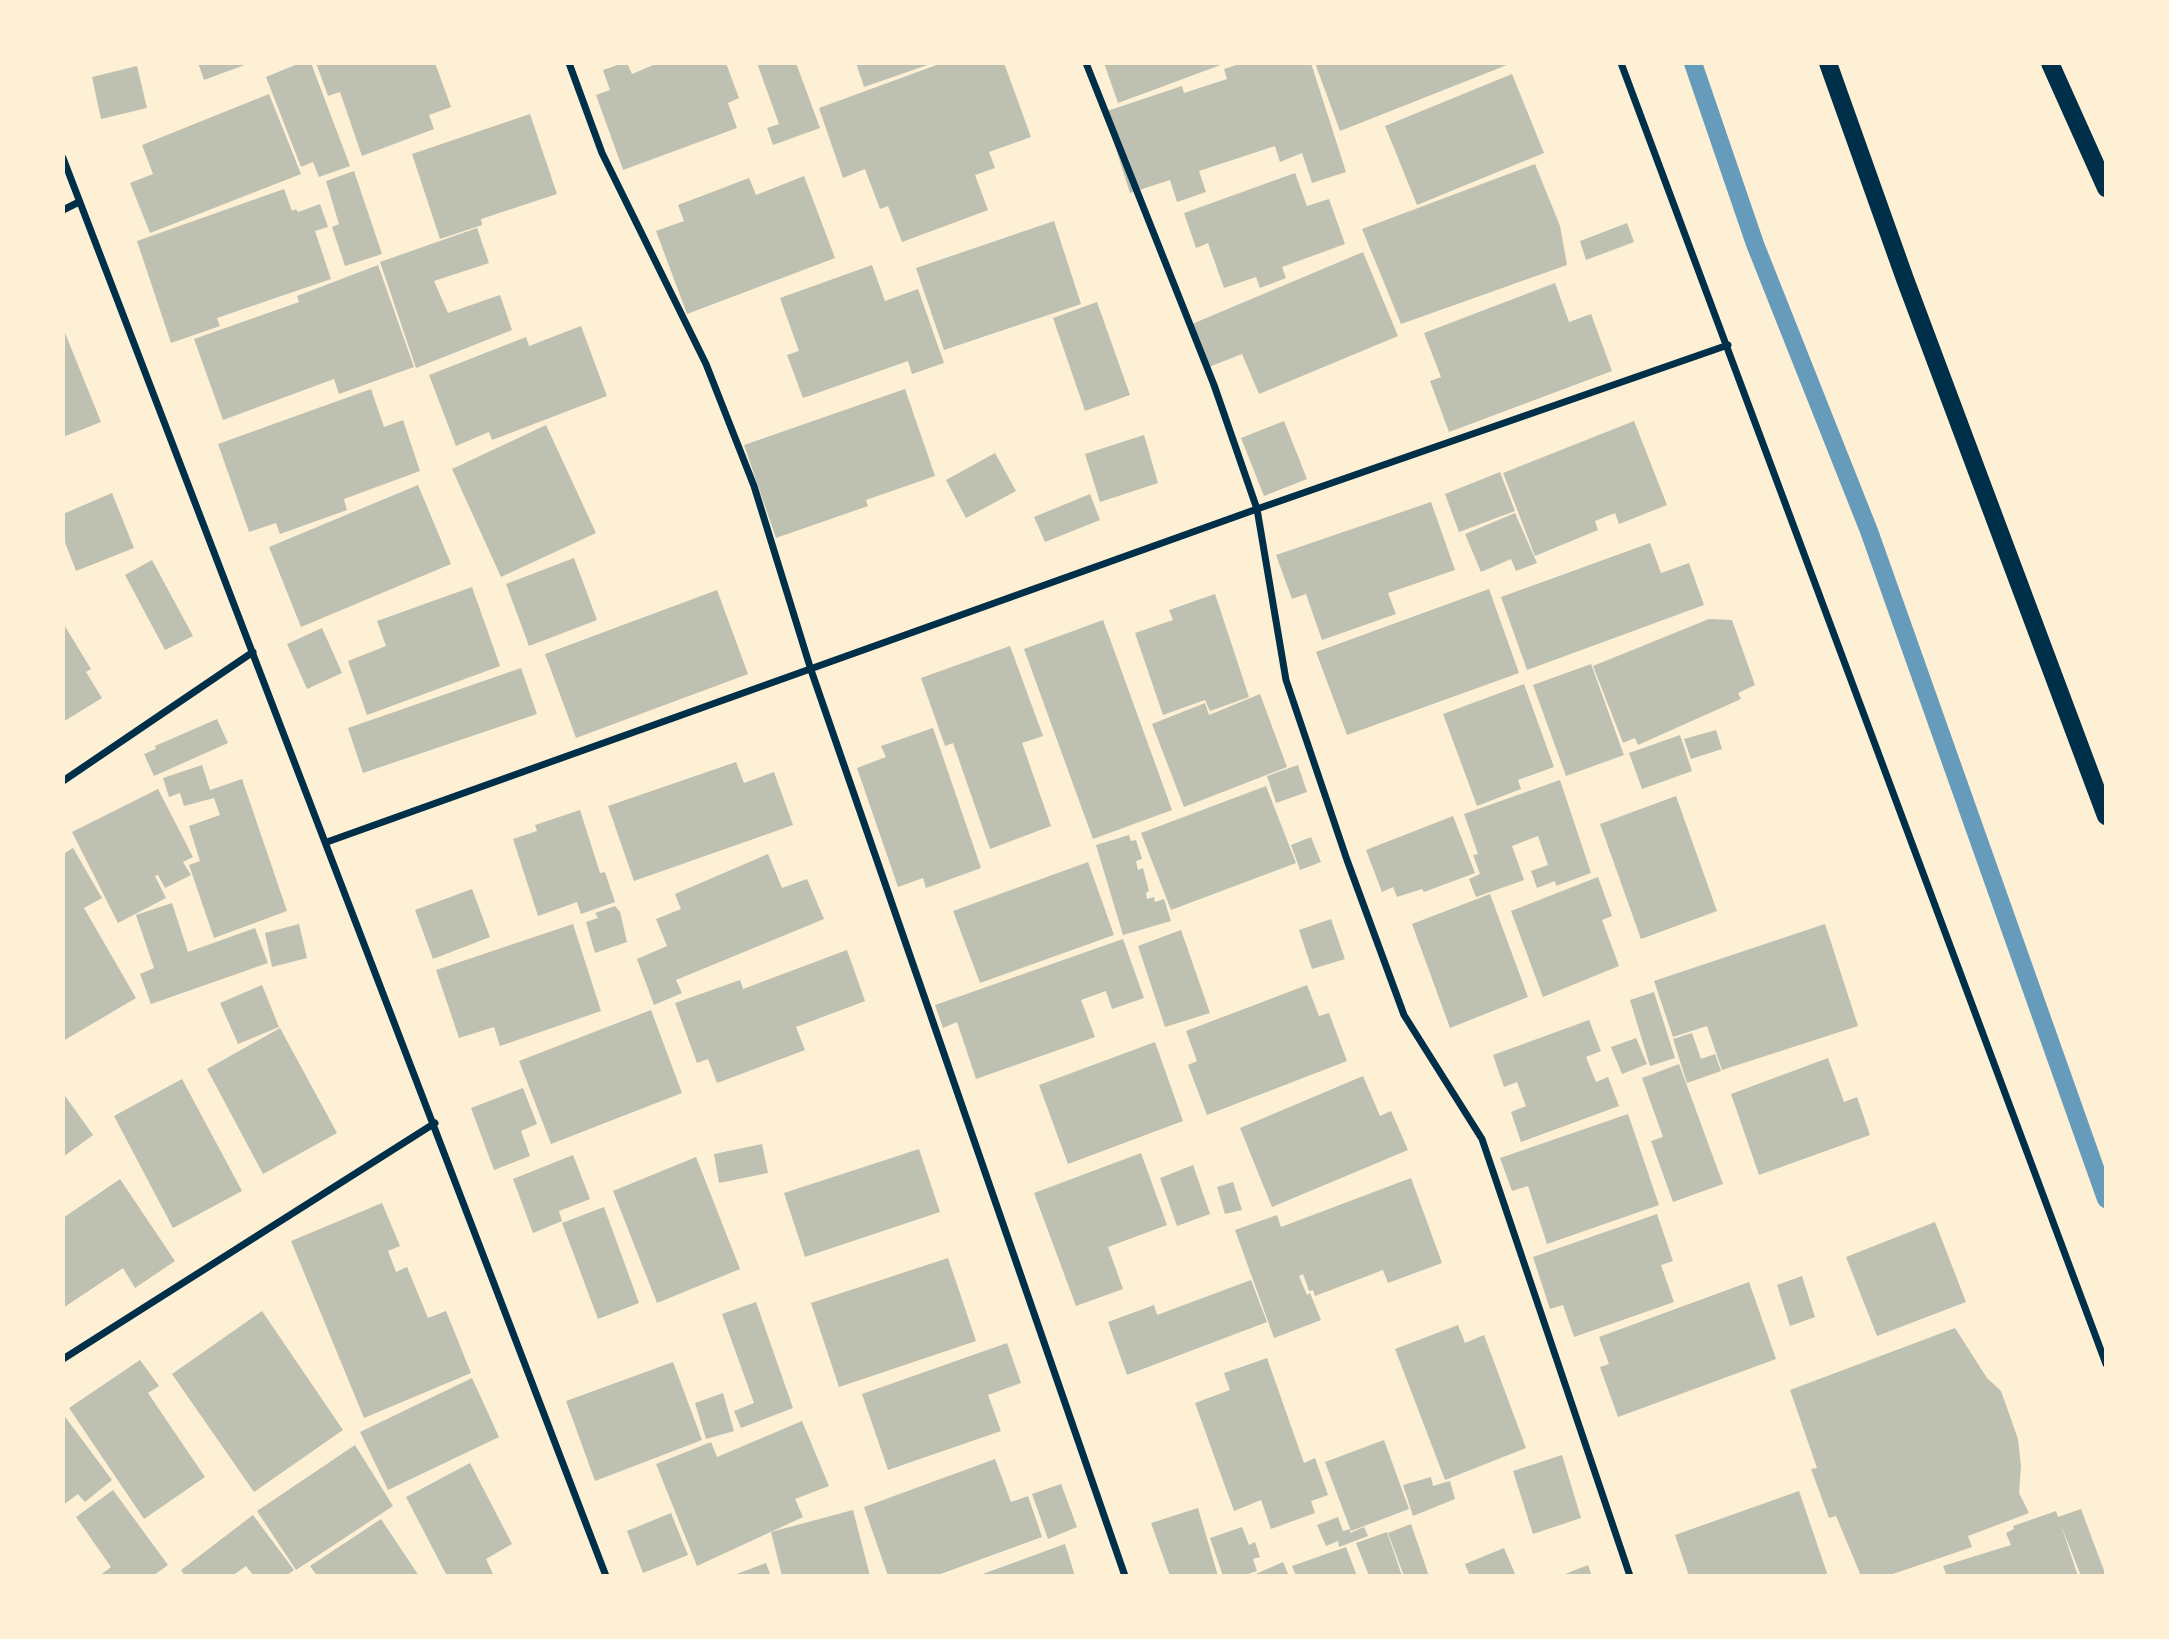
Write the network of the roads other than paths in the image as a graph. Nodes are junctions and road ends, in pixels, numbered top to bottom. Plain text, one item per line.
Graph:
1 (569, 63) edge
2 (1086, 63) edge
3 (1621, 63) edge
4 (1829, 63) edge
5 (2052, 63) edge
6 (63, 158) edge
7 (2106, 170) edge
8 (2106, 188) edge
9 (79, 202) junction
10 (63, 210) edge
11 (1728, 345) junction
12 (1257, 509) junction
13 (253, 652) junction
14 (811, 670) junction
15 (63, 781) edge
16 (2106, 816) edge
17 (327, 842) junction
18 (435, 1123) junction
19 (63, 1359) edge
20 (2106, 1364) edge
21 (605, 1574) edge
22 (595, 1576) edge
23 (1125, 1576) edge
24 (1630, 1576) edge

1 - 14 street
2 - 12 street
3 - 11 street
4 - 16 main road
5 - 7 main road
5 - 8 main road
6 - 9 street
9 - 10 street
9 - 13 street
11 - 12 street
11 - 20 street
12 - 14 street
12 - 24 street
13 - 15 street
13 - 17 street
14 - 17 street
14 - 23 street
17 - 18 street
18 - 19 street
18 - 21 street
21 - 22 street

